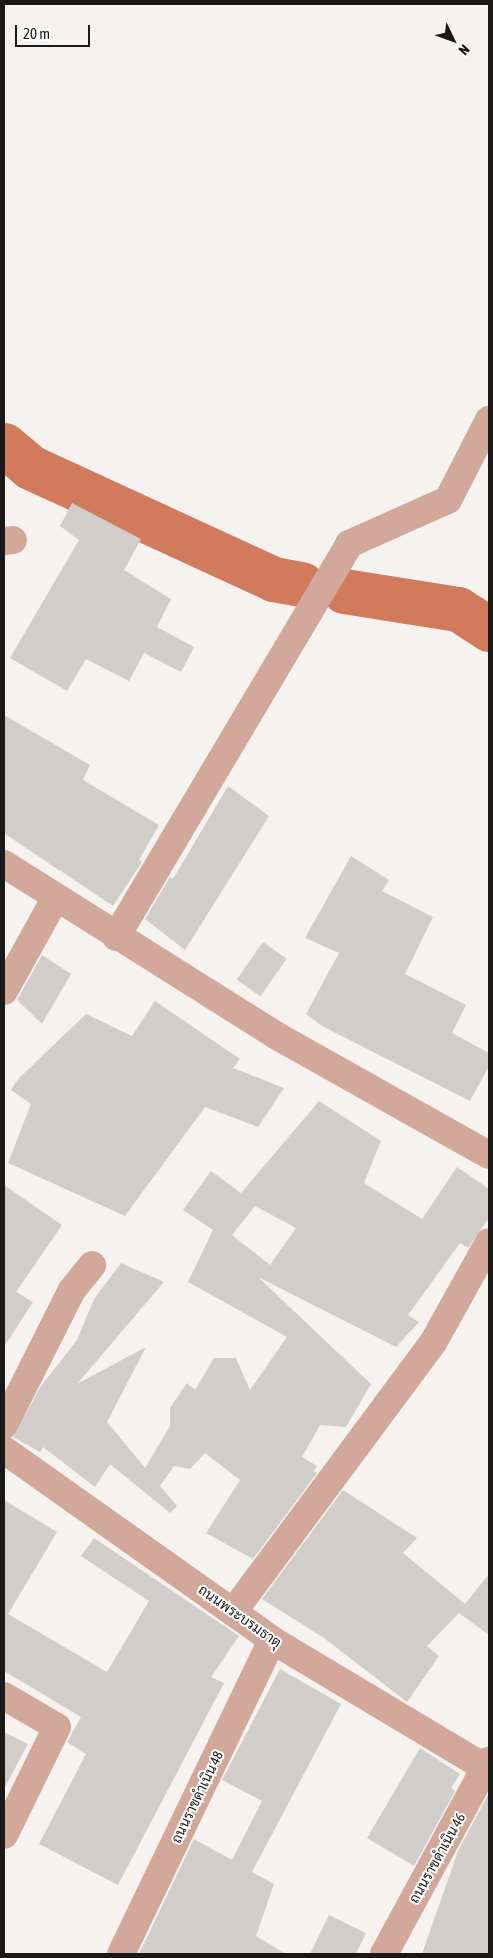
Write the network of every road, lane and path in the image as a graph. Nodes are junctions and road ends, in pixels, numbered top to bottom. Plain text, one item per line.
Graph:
1 (489, 420) edge
2 (4, 864) edge
3 (55, 899) junction
4 (116, 937) junction
5 (4, 991) edge
6 (489, 1155) edge
7 (489, 1242) edge
8 (92, 1265) dead end
9 (4, 1425) edge
10 (4, 1450) edge
11 (233, 1612) junction
12 (272, 1640) junction
13 (4, 1696) edge
14 (488, 1766) edge
15 (4, 1835) edge
16 (121, 1954) edge
17 (384, 1954) edge

1 - 4 street
2 - 3 street
3 - 4 street
3 - 5 street
4 - 6 street
7 - 11 street
8 - 9 street
10 - 11 street, ถนนพระบรมธาตุ
11 - 12 street, ถนนพระบรมธาตุ
12 - 14 street, ถนนพระบรมธาตุ
12 - 16 street, ถนนราขดำเนิน 48
13 - 15 street
14 - 17 street, ถนนราขดำเนิน 46

